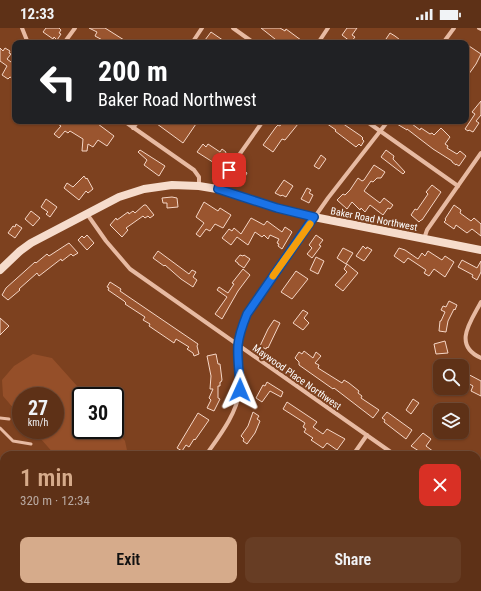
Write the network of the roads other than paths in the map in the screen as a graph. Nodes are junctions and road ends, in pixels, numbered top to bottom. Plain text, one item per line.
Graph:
1 (22, 28) edge
2 (75, 28) edge
3 (202, 28) edge
4 (233, 28) edge
5 (328, 28) edge
6 (454, 28) edge
7 (27, 40) edge
8 (66, 40) edge
9 (194, 40) edge
10 (250, 40) edge
11 (320, 40) edge
12 (446, 40) edge
13 (128, 124) edge
14 (136, 124) edge
15 (261, 124) edge
16 (370, 124) edge
17 (386, 124) edge
18 (133, 128) junction
19 (381, 131) junction
20 (481, 153) edge
21 (200, 186) junction
22 (458, 186) junction
23 (218, 189) junction
24 (87, 214) junction
25 (314, 217) junction
26 (424, 239) junction
27 (481, 250) edge
28 (0, 270) edge
29 (481, 302) edge
30 (238, 345) junction
31 (481, 358) edge
32 (0, 418) edge
33 (9, 419) dead end
34 (0, 428) edge
35 (367, 435) junction
36 (31, 444) dead end
37 (209, 451) edge
38 (355, 451) edge
39 (389, 451) edge

1 - 7 street
2 - 8 street
3 - 9 street
4 - 10 street
5 - 11 street
6 - 12 street
13 - 18 street
14 - 18 street
15 - 23 street
16 - 19 street
17 - 19 street
18 - 21 street
19 - 22 street
19 - 25 street
20 - 22 street
21 - 23 street, Baker Road Northwest
21 - 24 street, Baker Road Northwest
22 - 26 street
23 - 25 street, Baker Road Northwest
24 - 28 street, Baker Road Northwest
24 - 30 street, Maywood Place Northwest
25 - 26 street, Baker Road Northwest
25 - 30 street
26 - 27 street, Baker Road Northwest
29 - 31 street
30 - 35 street, Maywood Place Northwest
30 - 37 street
32 - 33 lane
34 - 36 lane
35 - 38 street
35 - 39 street, Maywood Place Northwest

